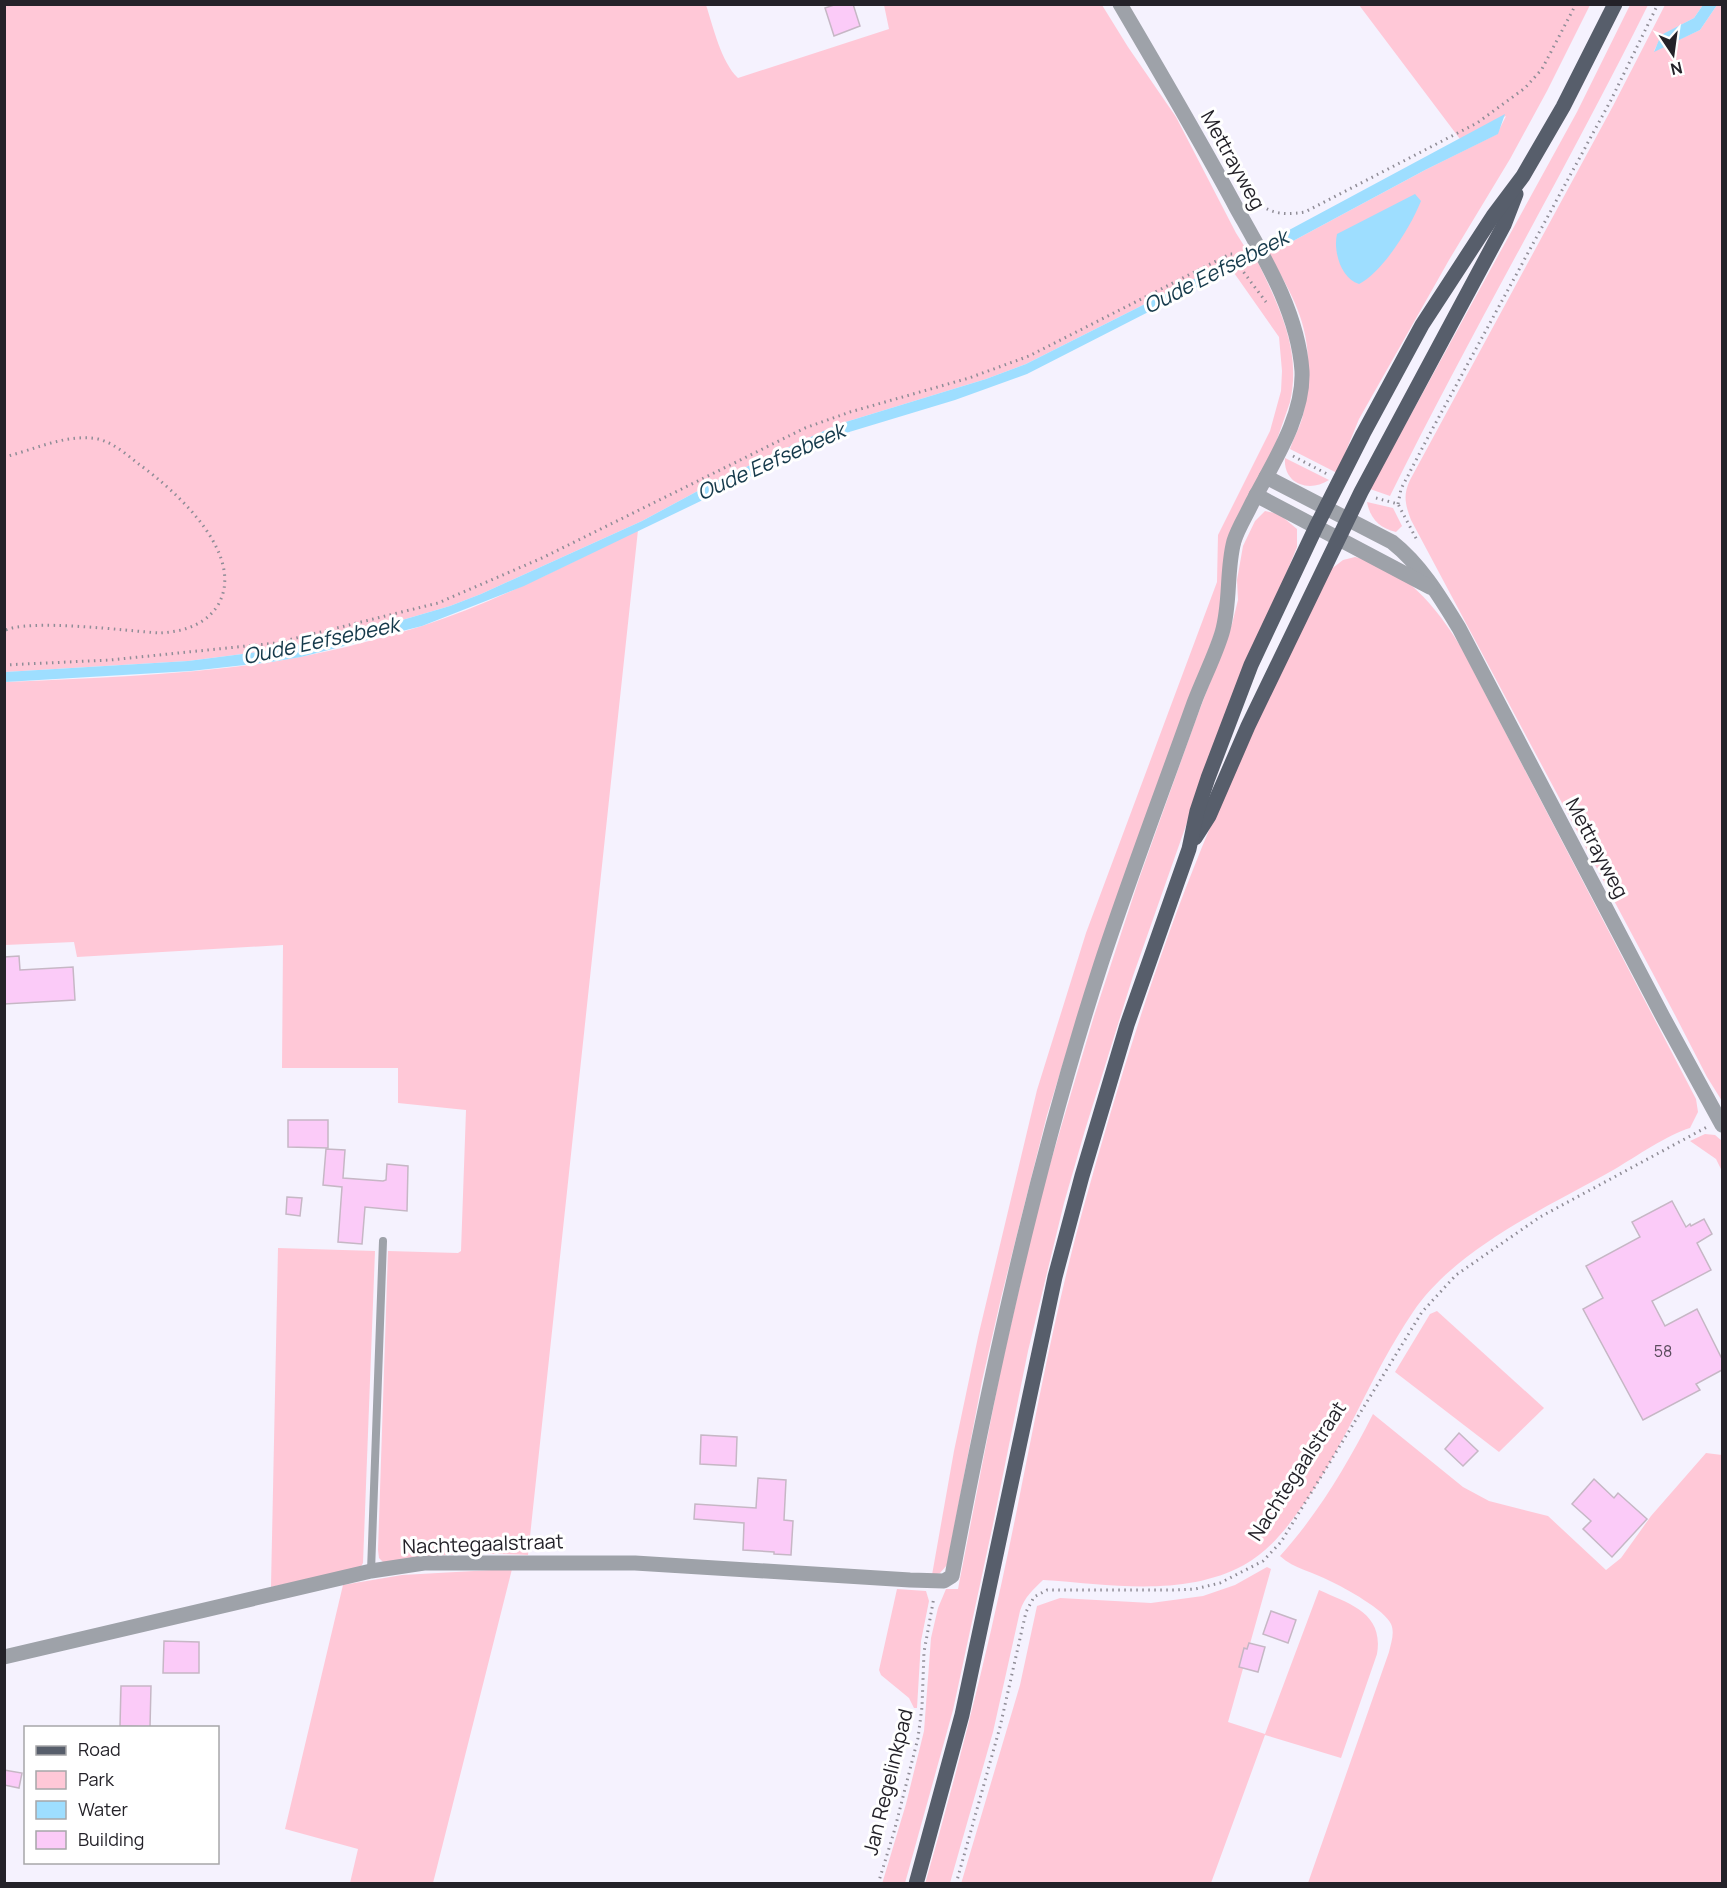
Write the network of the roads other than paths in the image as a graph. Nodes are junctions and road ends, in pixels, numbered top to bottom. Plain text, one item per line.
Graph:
1 (1120, 4) edge
2 (1615, 4) edge
3 (1523, 176) junction
4 (1266, 477) junction
5 (1256, 495) junction
6 (1325, 508) junction
7 (1348, 519) junction
8 (1316, 527) junction
9 (1338, 538) junction
10 (1436, 589) junction
11 (1189, 849) junction
12 (1721, 1123) edge
13 (383, 1242) dead end
14 (371, 1571) junction
15 (937, 1581) joint
16 (4, 1657) edge
17 (916, 1884) edge

1 - 4 street, Mettrayweg
2 - 3 main road
3 - 6 main road
3 - 7 main road
4 - 5 street, Mettrayweg
4 - 6 street, Mettrayweg
5 - 8 street
5 - 15 street, Mettrayweg
6 - 7 street, Mettrayweg
6 - 8 main road
7 - 9 main road
7 - 10 street, Mettrayweg
8 - 9 street
8 - 11 main road
9 - 10 street
9 - 11 main road
10 - 12 street, Mettrayweg
11 - 17 main road
13 - 14 lane
14 - 15 street, Nachtegaalstraat
14 - 16 street, Nachtegaalstraat

